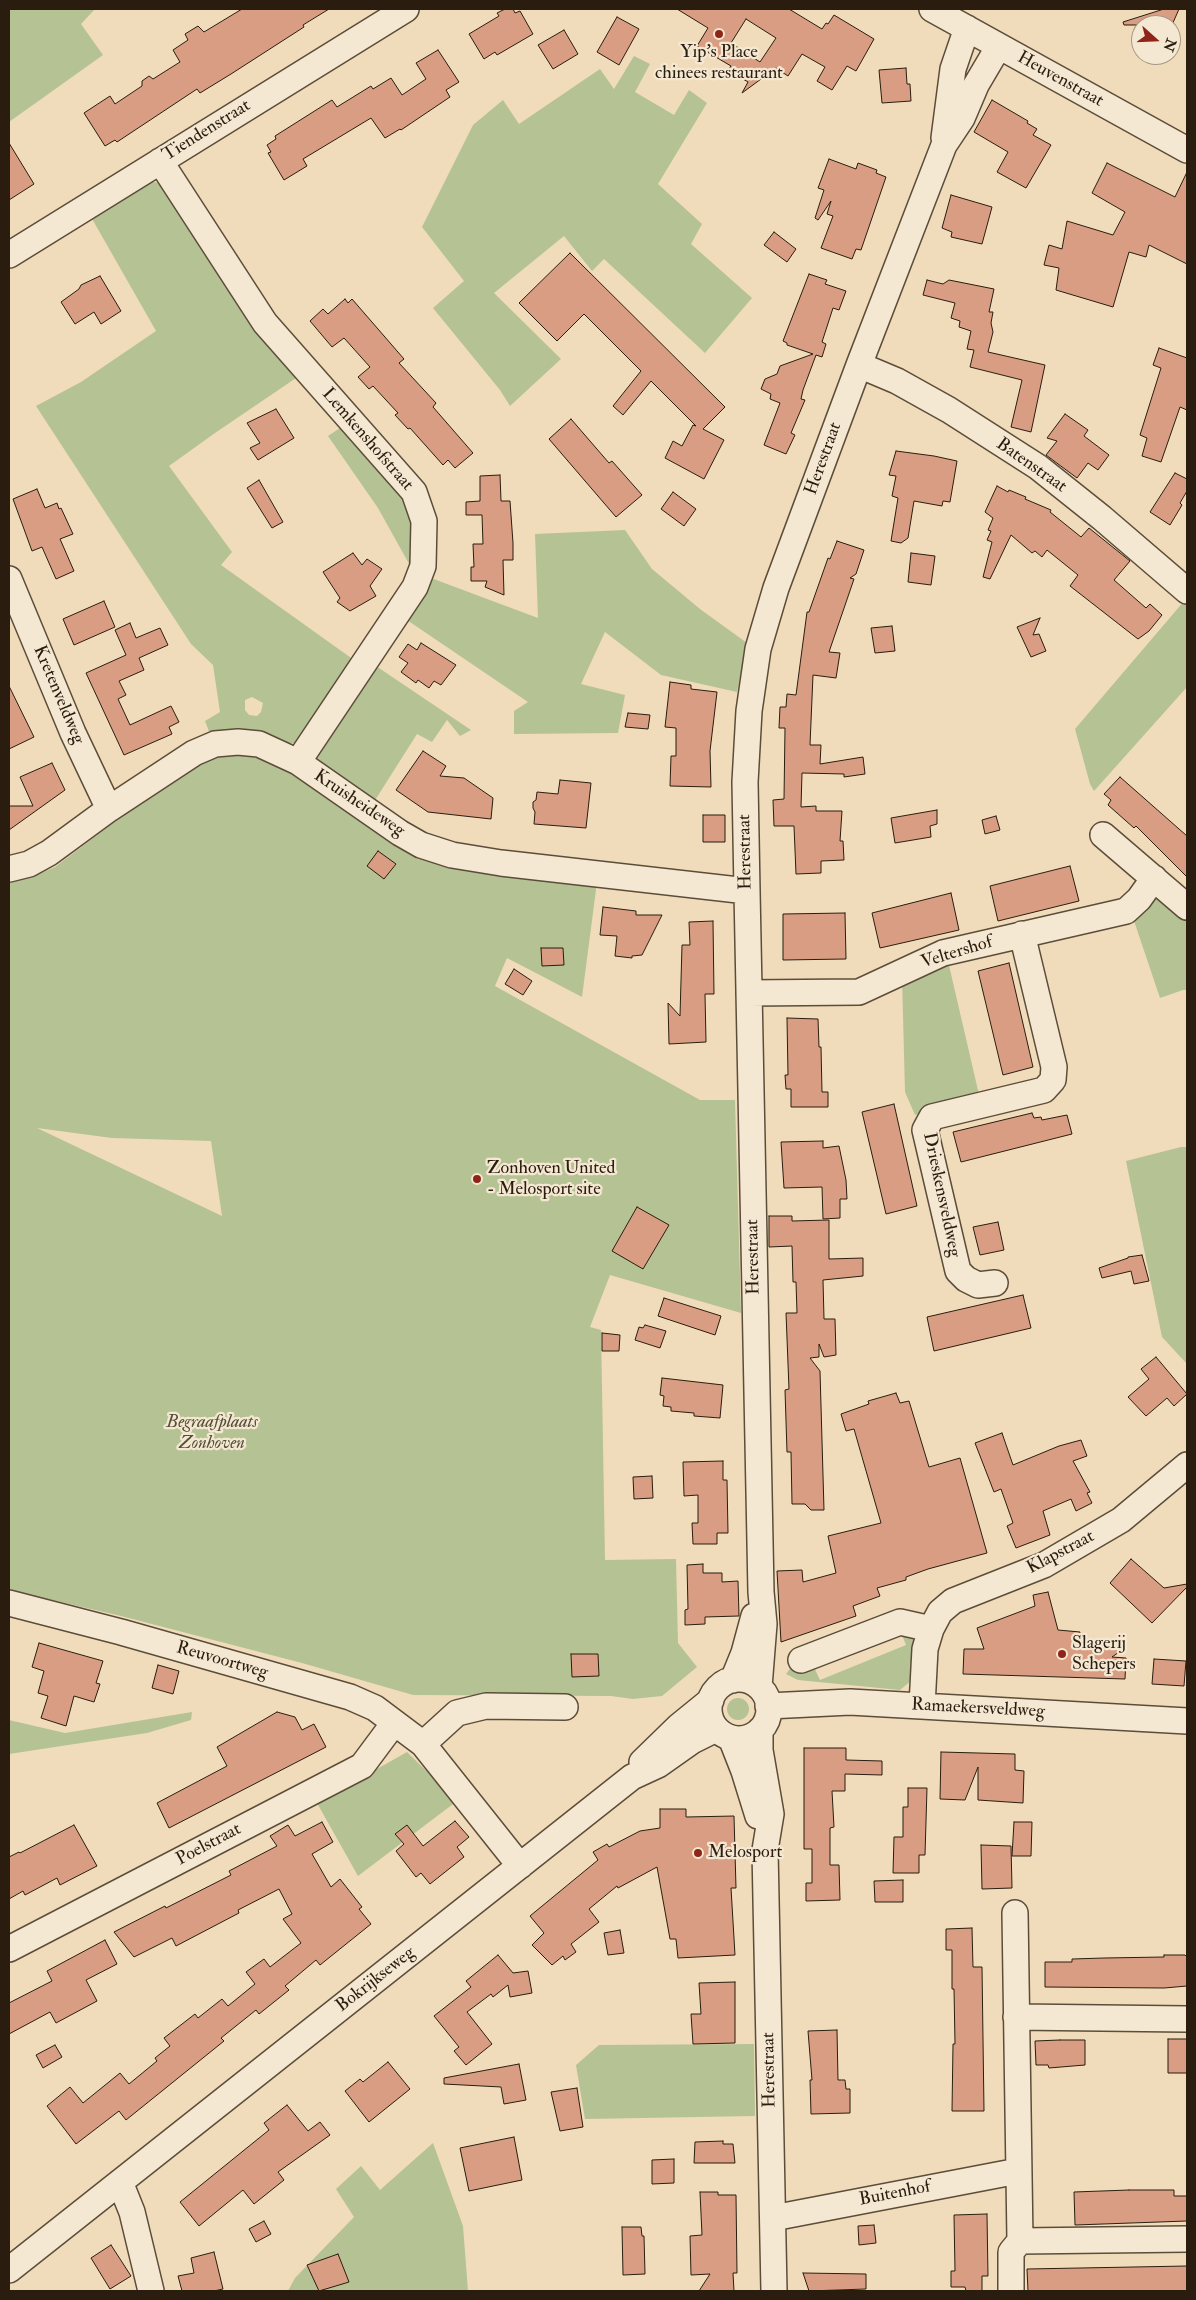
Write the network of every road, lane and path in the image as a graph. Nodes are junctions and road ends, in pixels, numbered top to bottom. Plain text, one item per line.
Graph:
1 (406, 9) edge
2 (932, 9) edge
3 (967, 28) junction
4 (999, 46) junction
5 (944, 145) junction
6 (1187, 150) edge
7 (160, 161) junction
8 (9, 255) edge
9 (859, 365) junction
10 (9, 579) edge
11 (1187, 591) edge
12 (298, 762) junction
13 (109, 810) junction
14 (1103, 836) dead end
15 (9, 869) edge
16 (1154, 878) junction
17 (747, 891) junction
18 (1187, 907) edge
19 (1022, 934) junction
20 (748, 993) junction
21 (995, 1283) dead end
22 (1187, 1465) edge
23 (761, 1592) junction
24 (9, 1603) edge
25 (930, 1629) junction
26 (801, 1660) dead end
27 (733, 1680) junction
28 (764, 1696) junction
29 (711, 1700) junction
30 (922, 1706) junction
31 (565, 1707) dead end
32 (1187, 1721) edge
33 (394, 1723) junction
34 (760, 1730) junction
35 (724, 1733) junction
36 (423, 1744) junction
37 (632, 1777) junction
38 (766, 1850) junction
39 (520, 1866) junction
40 (1015, 1913) dead end
41 (9, 1949) edge
42 (1016, 2017) junction
43 (1187, 2018) edge
44 (1018, 2171) junction
45 (120, 2182) junction
46 (772, 2218) junction
47 (1187, 2239) edge
48 (1020, 2240) junction
49 (9, 2270) edge
50 (151, 2291) edge
51 (774, 2291) edge
52 (1011, 2291) edge

1 - 7 street, Tiendenstraat
2 - 3 street, Heuvenstraat
3 - 4 street, Heuvenstraat
3 - 5 street, Herestraat
4 - 5 street, Herestraat
4 - 6 street, Heuvenstraat
5 - 9 street, Herestraat
7 - 8 street, Tiendenstraat
7 - 12 street, Lemkenshofstraat
9 - 11 street, Batenstraat
9 - 17 street, Herestraat
10 - 13 street, Kretenveldweg
12 - 13 street, Kruisheideweg
12 - 17 street, Kruisheideweg
13 - 15 street, Kruisheideweg
14 - 16 street
16 - 18 street
16 - 19 street, Veltershof
17 - 20 street, Herestraat
19 - 20 street, Veltershof
19 - 21 street, Drieskensveldweg
20 - 23 street, Herestraat
22 - 25 street, Klapstraat
23 - 27 street, Herestraat
23 - 28 street, Herestraat
24 - 33 street, Reuvoortweg
25 - 26 street
25 - 30 street, Klapstraat
27 - 28 street
27 - 29 street
28 - 30 street, Ramaekersveldweg
28 - 34 street
29 - 35 street
29 - 37 street, Bokrijkseweg
30 - 32 street, Ramaekersveldweg
31 - 36 street
33 - 36 street, Reuvoortweg
33 - 41 street, Poelstraat
34 - 35 street
34 - 38 street, Herestraat
35 - 37 street, Bokrijkseweg
35 - 38 street, Herestraat
36 - 39 street, Reuvoortweg
37 - 39 street, Bokrijkseweg
38 - 46 street, Herestraat
39 - 45 street, Bokrijkseweg
40 - 42 street
42 - 43 street
42 - 44 street
44 - 46 street, Buitenhof
44 - 48 street
45 - 49 street, Bokrijkseweg
45 - 50 street
46 - 51 street, Herestraat
47 - 48 street
48 - 52 street

